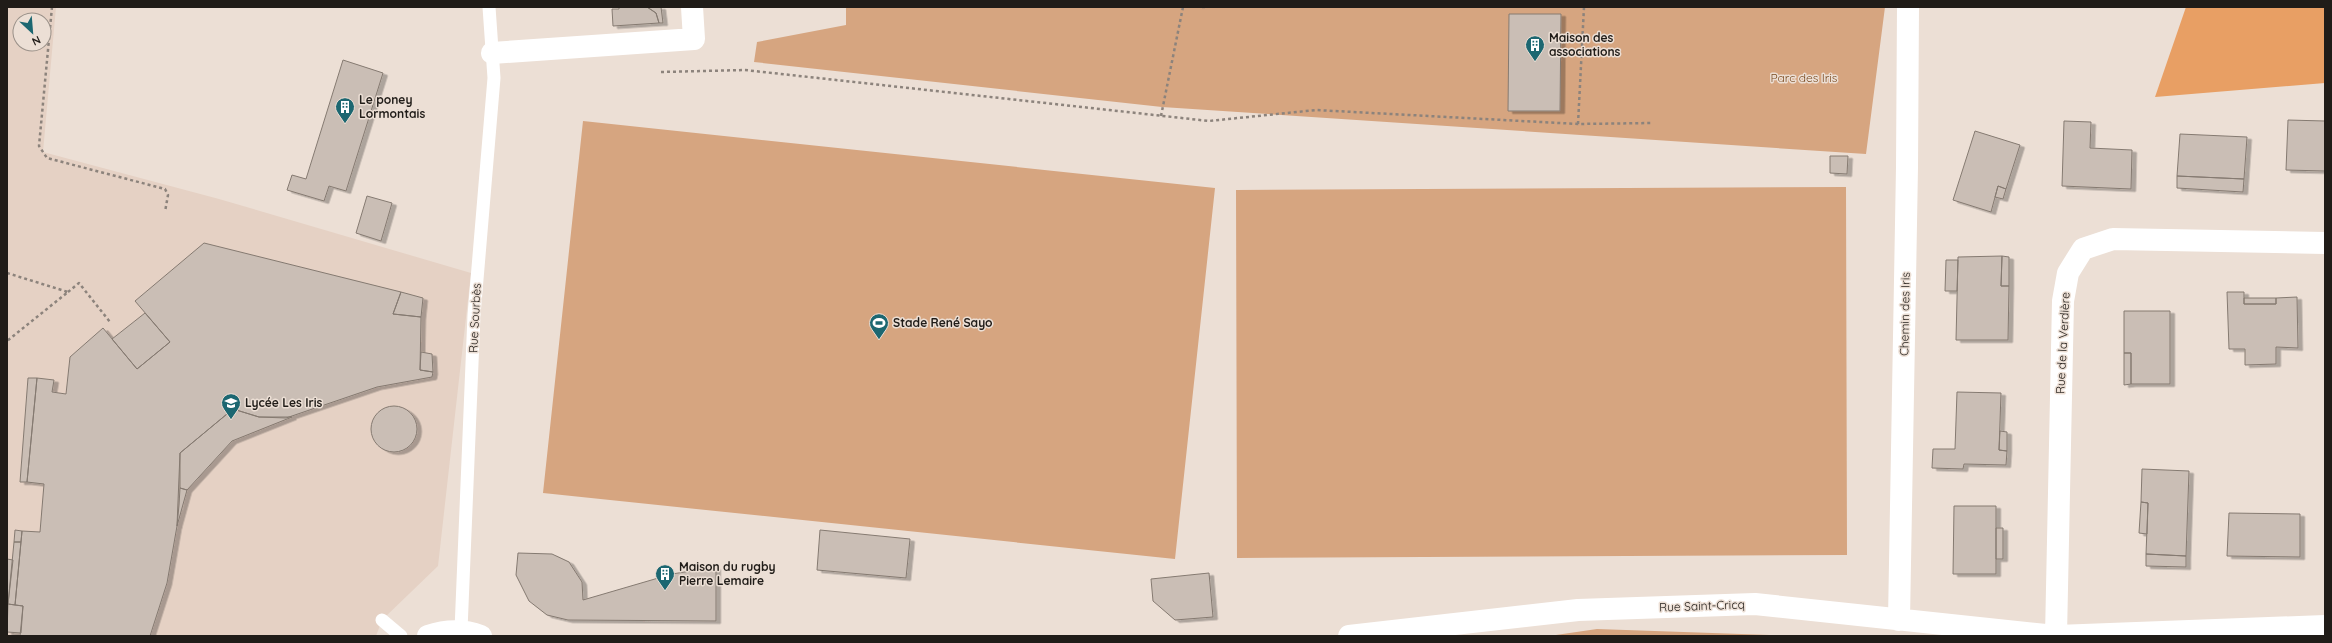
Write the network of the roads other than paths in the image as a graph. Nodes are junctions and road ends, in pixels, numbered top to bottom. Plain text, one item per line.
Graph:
1 (489, 7) edge
2 (692, 7) edge
3 (1908, 7) edge
4 (492, 53) junction
5 (2325, 243) edge
6 (382, 620) dead end
7 (1899, 620) junction
8 (2325, 626) edge
9 (471, 633) edge
10 (401, 636) edge
11 (428, 636) edge
12 (1349, 636) edge
13 (2056, 636) edge

1 - 4 lane, Rue Sourbès
2 - 4 street
3 - 7 street, Chemin des Iris
4 - 9 lane, Rue Sourbès
5 - 13 street, Rue de la Verdière
6 - 10 lane
7 - 12 street, Rue Saint-Cricq
7 - 13 street, Rue Saint-Cricq
8 - 13 street, Rue Saint-Cricq
9 - 11 street

